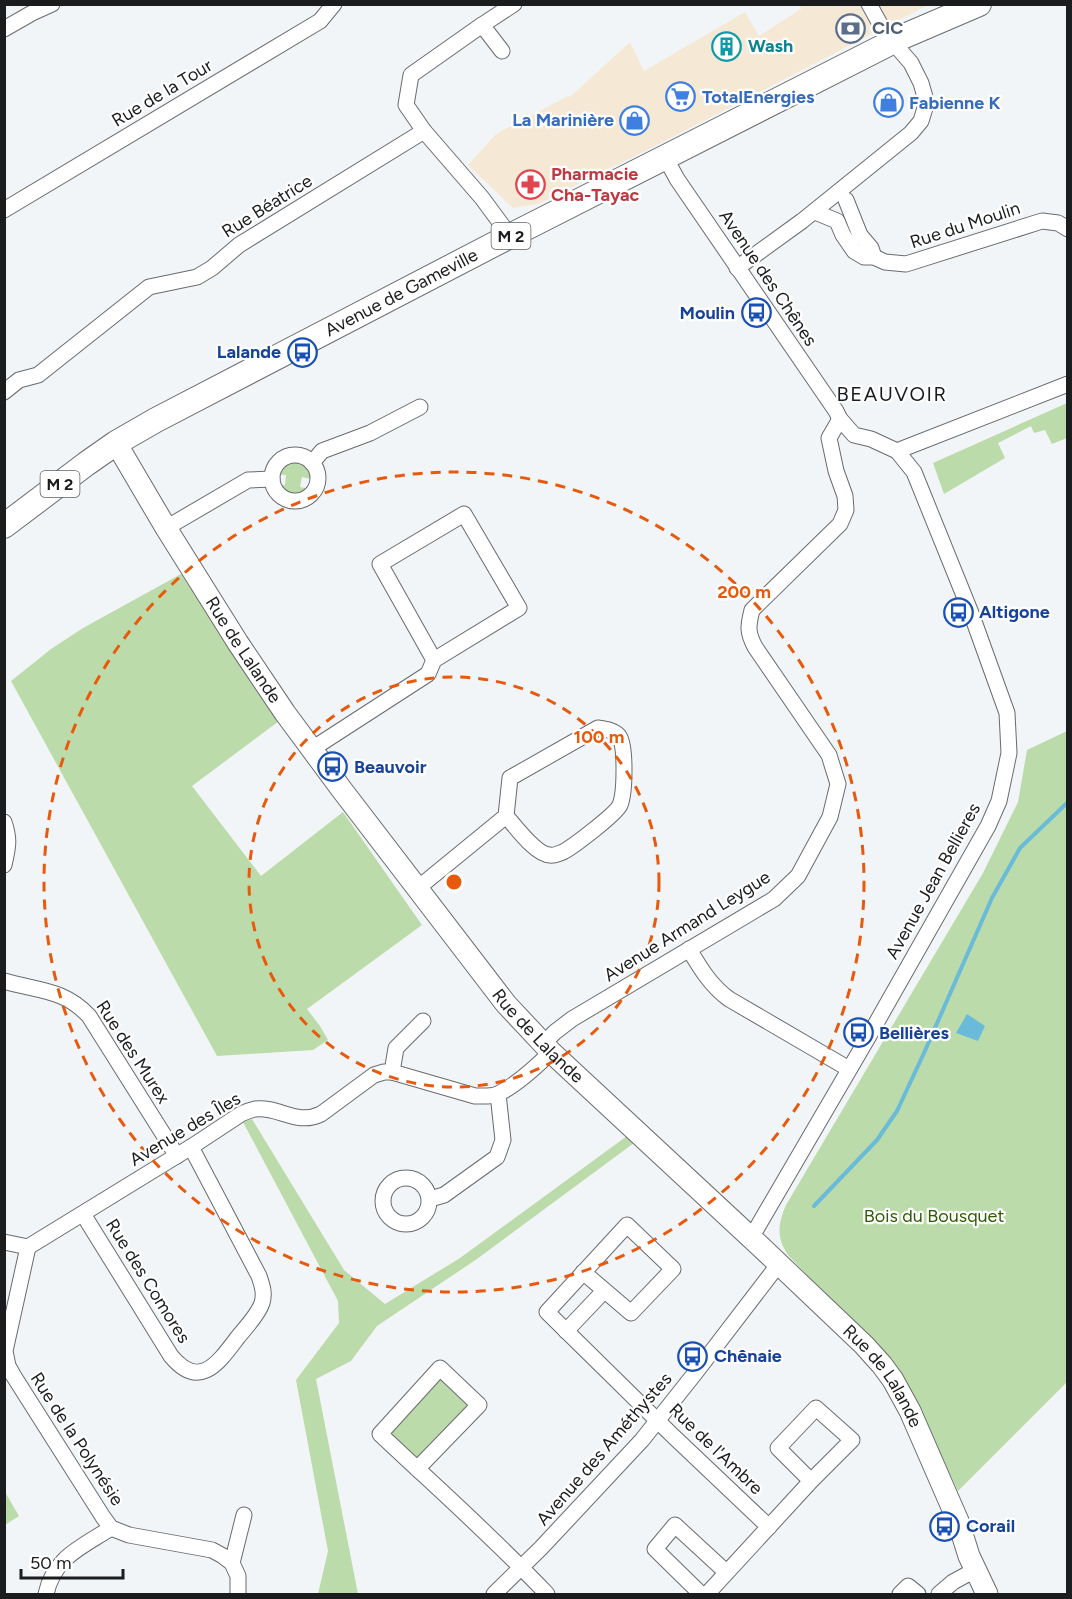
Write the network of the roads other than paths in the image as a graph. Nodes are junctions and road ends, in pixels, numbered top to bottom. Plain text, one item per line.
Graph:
1 (52, 4) edge
2 (334, 4) edge
3 (514, 4) edge
4 (869, 4) edge
5 (979, 4) edge
6 (482, 25) junction
7 (4, 29) edge
8 (892, 42) junction
9 (502, 51) dead end
10 (424, 131) junction
11 (665, 157) junction
12 (854, 180) junction
13 (846, 200) junction
14 (4, 210) edge
15 (814, 212) junction
16 (837, 221) junction
17 (1068, 229) edge
18 (510, 236) junction
19 (874, 257) junction
20 (737, 268) junction
21 (4, 371) edge
22 (19, 380) junction
23 (1068, 384) edge
24 (4, 392) edge
25 (420, 406) dead end
26 (840, 419) junction
27 (854, 435) junction
28 (116, 443) junction
29 (897, 451) junction
30 (833, 456) junction
31 (312, 463) junction
32 (272, 479) junction
33 (4, 526) edge
34 (166, 528) junction
35 (434, 660) junction
36 (312, 749) junction
37 (506, 816) junction
38 (4, 822) edge
39 (4, 865) edge
40 (418, 888) junction
41 (689, 950) junction
42 (4, 981) edge
43 (423, 1021) dead end
44 (547, 1048) junction
45 (849, 1069) junction
46 (392, 1072) junction
47 (498, 1094) junction
48 (191, 1147) junction
49 (177, 1156) junction
50 (430, 1199) dead end
51 (83, 1214) junction
52 (751, 1238) junction
53 (4, 1242) edge
54 (28, 1247) junction
55 (778, 1264) junction
56 (583, 1272) junction
57 (604, 1291) junction
58 (566, 1331) junction
59 (5, 1359) edge
60 (658, 1421) junction
61 (417, 1469) junction
62 (811, 1481) junction
63 (244, 1515) dead end
64 (769, 1527) junction
65 (111, 1528) junction
66 (232, 1563) junction
67 (522, 1568) junction
68 (975, 1570) junction
69 (726, 1572) junction
70 (46, 1594) edge
71 (238, 1594) edge
72 (494, 1594) edge
73 (547, 1594) edge
74 (701, 1594) edge
75 (706, 1594) edge
76 (900, 1594) edge
77 (918, 1594) edge
78 (939, 1594) edge
79 (987, 1594) edge

1 - 7 street
2 - 14 street, Rue de la Tour
3 - 6 street
4 - 8 street
5 - 8 main road, Avenue de Gameville / M 2
6 - 9 street
6 - 10 street
8 - 11 main road, Avenue de Gameville / M 2
8 - 12 street
10 - 18 street
10 - 22 street, Rue Béatrice
11 - 18 main road, Avenue de Gameville / M 2
11 - 20 street, Avenue des Chênes
12 - 13 street
12 - 15 street
13 - 16 street
13 - 19 street
15 - 16 street
15 - 20 street
16 - 19 street, Rue du Moulin
17 - 19 street, Rue du Moulin
18 - 28 main road, Avenue de Gameville / M 2
20 - 26 street, Avenue des Chênes
21 - 22 street
22 - 24 street, Rue Béatrice
23 - 29 street
25 - 31 street
26 - 27 street
26 - 30 street, Avenue Armand Leygue
27 - 29 street, Avenue Jean Bellieres
27 - 30 street
28 - 33 main road, M 2
28 - 34 street, Rue de Lalande
29 - 45 street, Avenue Jean Bellieres
30 - 41 street, Avenue Armand Leygue
31 - 32 street
31 - 32 street
32 - 34 street
34 - 36 street, Rue de Lalande
35 - 35 street
35 - 36 street
36 - 40 street, Rue de Lalande
37 - 37 street
37 - 40 street
38 - 39 street
40 - 44 street, Rue de Lalande
41 - 44 street, Avenue Armand Leygue
41 - 45 street
42 - 49 street, Rue des Murex
43 - 46 street
44 - 47 street
44 - 52 street, Rue de Lalande
45 - 52 street, Avenue Jean Bellieres
46 - 47 street
46 - 48 street, Avenue des Îles
47 - 50 street
48 - 49 street, Avenue des Îles
48 - 51 street, Rue des Comores
49 - 51 street, Avenue des Îles
51 - 54 street, Avenue des Îles
52 - 55 street, Rue de Lalande
53 - 54 street
54 - 59 street, Rue de la Polynésie
55 - 60 street, Avenue des Améthystes
55 - 68 street, Rue de Lalande
56 - 57 street, Rue de l'Ambre
56 - 57 street, Rue de l'Ambre
56 - 58 street, Rue de l'Ambre
57 - 58 street
58 - 60 street, Rue de l'Ambre
59 - 65 street, Rue de la Polynésie
60 - 64 street, Rue de l'Ambre
60 - 67 street, Avenue des Améthystes
61 - 61 street
61 - 67 street
62 - 62 street
62 - 64 street
63 - 66 street
64 - 69 street
65 - 66 street, Rue de la Polynésie
65 - 70 street
66 - 71 street
67 - 72 street, Avenue des Améthystes
67 - 73 street
68 - 78 street
68 - 79 street, Rue de Lalande
69 - 74 street
69 - 75 street
76 - 77 street

